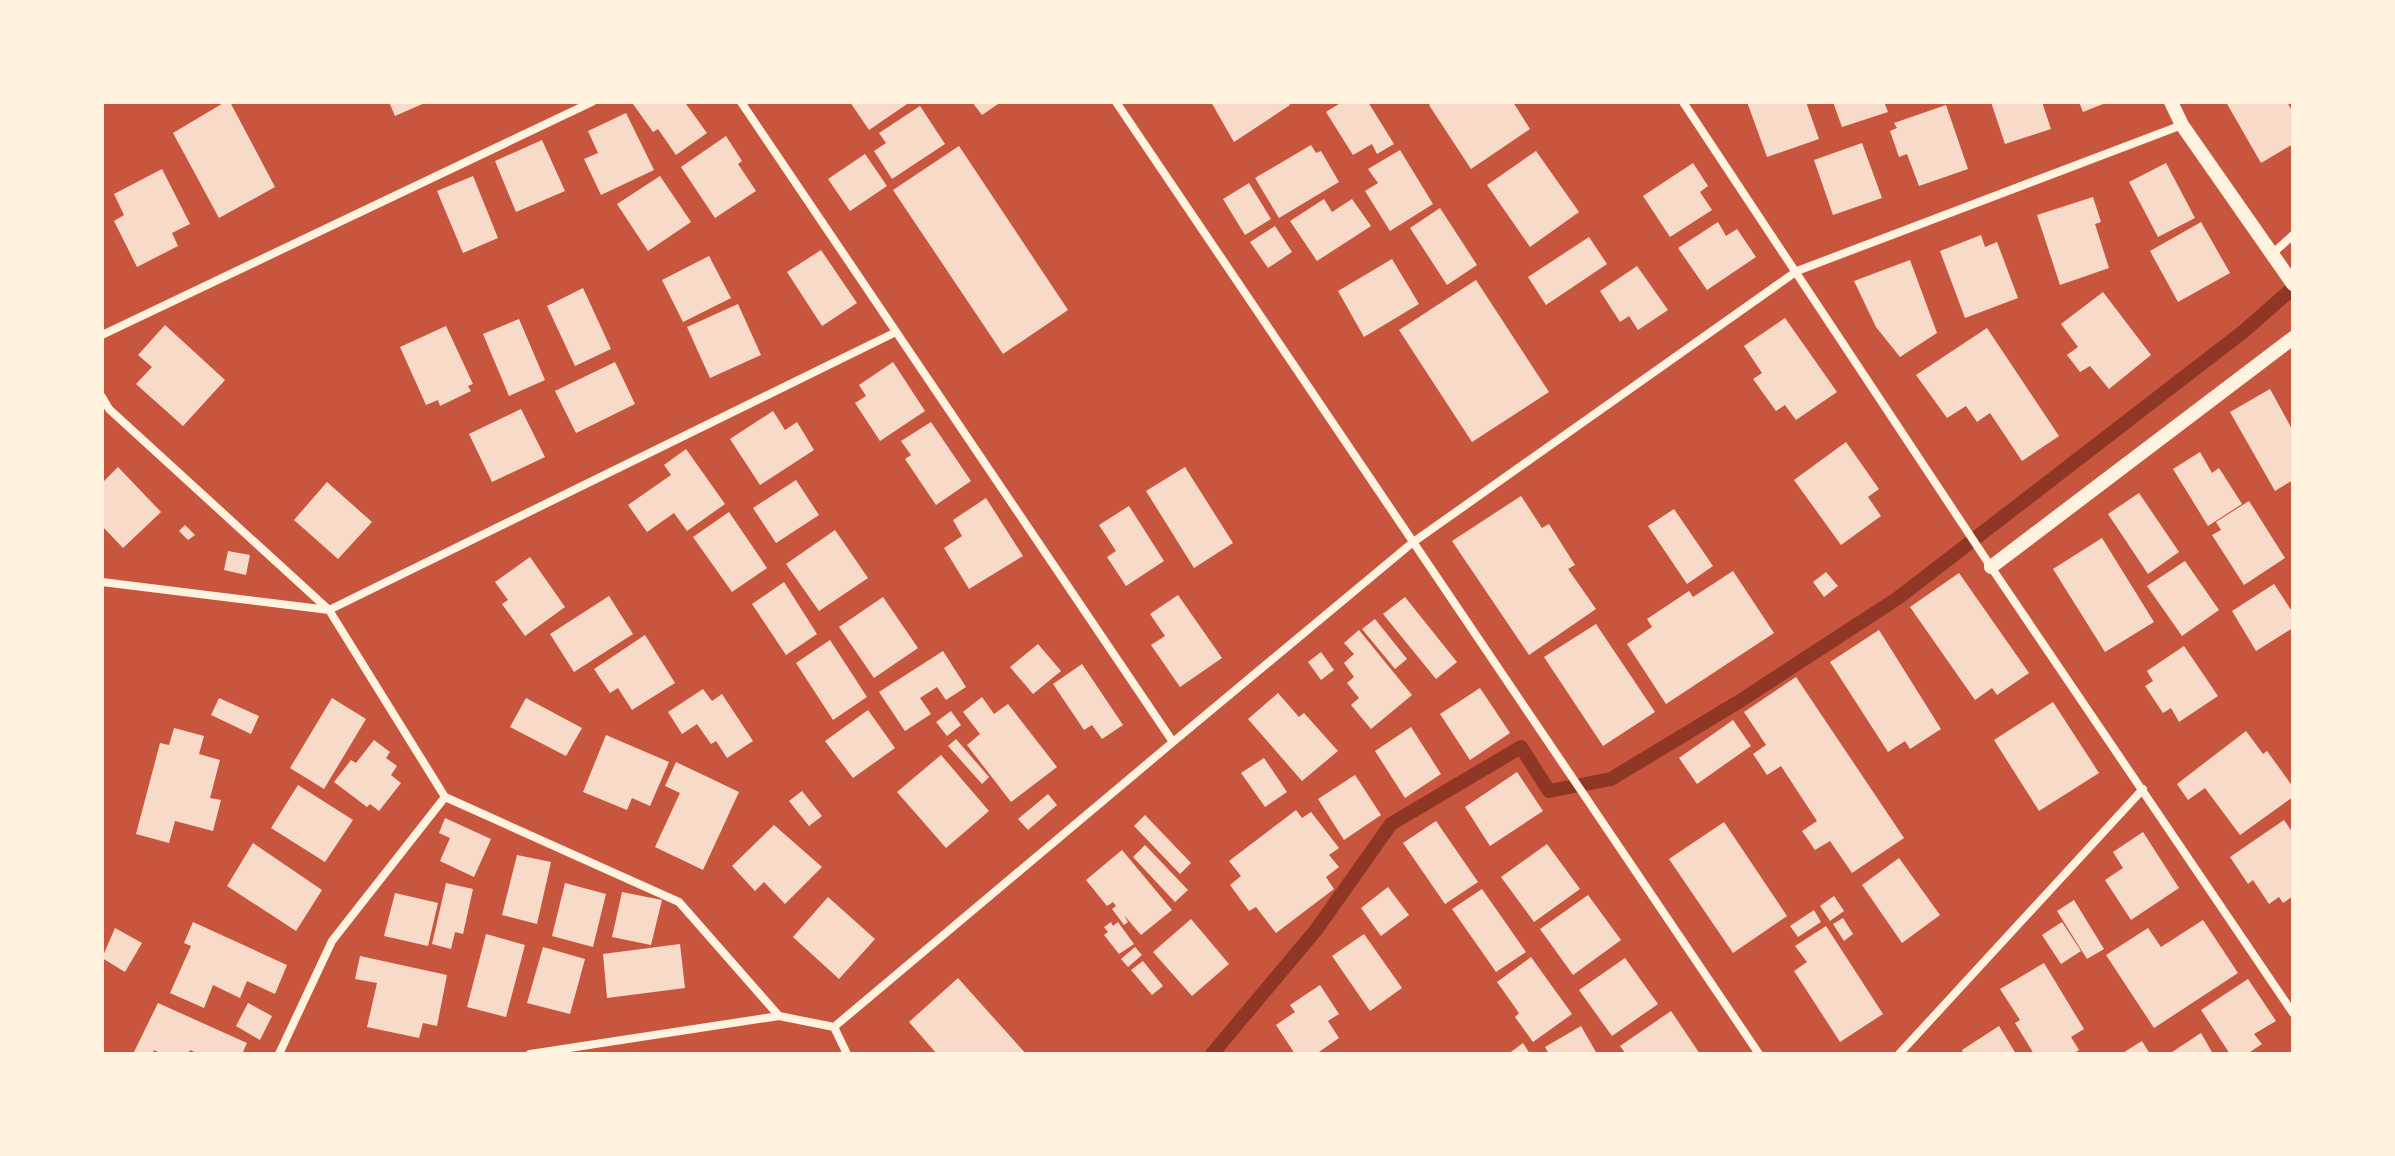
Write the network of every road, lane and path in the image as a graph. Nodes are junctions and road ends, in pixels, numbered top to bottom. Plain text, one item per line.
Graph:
1 (592, 102) edge
2 (741, 102) edge
3 (1116, 102) edge
4 (1683, 102) edge
5 (2171, 102) edge
6 (2182, 125) junction
7 (2293, 235) edge
8 (2277, 259) junction
9 (1797, 271) junction
10 (2293, 284) edge
11 (896, 332) junction
12 (102, 335) edge
13 (2293, 338) edge
14 (102, 397) edge
15 (1412, 543) junction
16 (1991, 567) junction
17 (102, 582) edge
18 (329, 610) junction
19 (1173, 742) junction
20 (2143, 789) junction
21 (445, 797) junction
22 (2293, 1013) edge
23 (779, 1016) junction
24 (834, 1027) junction
25 (279, 1054) edge
26 (530, 1054) edge
27 (847, 1054) edge
28 (1759, 1054) edge
29 (1899, 1054) edge

1 - 12 street
2 - 11 street
3 - 15 street
4 - 9 street
5 - 6 street
6 - 8 street
6 - 9 street
7 - 8 street
8 - 10 street
9 - 15 street
9 - 16 street
11 - 18 street
11 - 19 street
13 - 16 street
14 - 18 street
15 - 19 street
15 - 28 street
16 - 20 street
17 - 18 street
18 - 21 street
19 - 24 street
20 - 22 street
20 - 29 street
21 - 23 street
21 - 25 street
23 - 24 street
23 - 26 street
24 - 27 street

